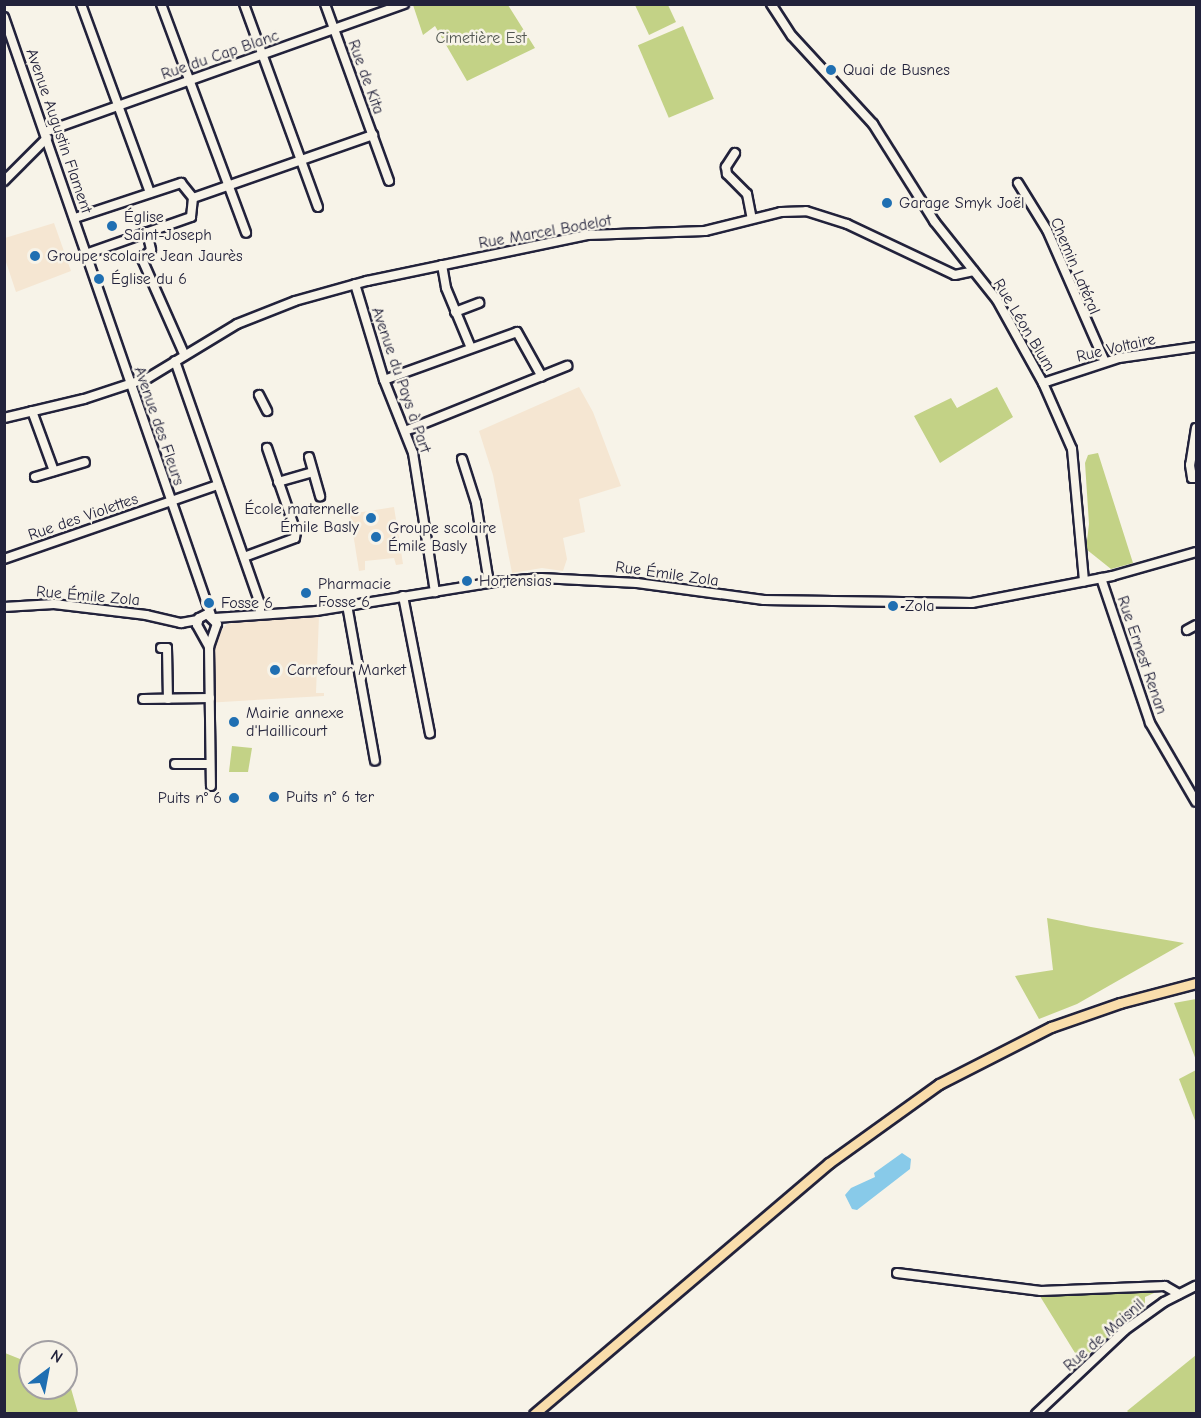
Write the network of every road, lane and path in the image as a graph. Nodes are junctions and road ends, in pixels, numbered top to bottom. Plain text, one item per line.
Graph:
1 (81, 4) edge
2 (161, 4) edge
3 (244, 4) edge
4 (325, 4) edge
5 (404, 4) edge
6 (771, 4) edge
7 (4, 17) edge
8 (334, 29) junction
9 (262, 54) junction
10 (189, 80) junction
11 (117, 106) junction
12 (46, 135) junction
13 (373, 135) junction
14 (735, 153) dead end
15 (301, 160) junction
16 (4, 181) edge
17 (389, 181) dead end
18 (1018, 183) dead end
19 (227, 186) junction
20 (150, 193) junction
21 (193, 198) junction
22 (318, 207) dead end
23 (75, 218) junction
24 (752, 219) junction
25 (147, 232) junction
26 (246, 233) dead end
27 (86, 254) junction
28 (442, 265) junction
29 (974, 271) junction
30 (355, 284) junction
31 (479, 303) dead end
32 (455, 312) junction
33 (1197, 347) edge
34 (471, 348) junction
35 (184, 354) junction
36 (174, 361) junction
37 (1105, 362) junction
38 (567, 366) dead end
39 (542, 377) junction
40 (384, 380) junction
41 (1043, 383) junction
42 (131, 384) junction
43 (259, 395) dead end
44 (32, 411) junction
45 (267, 411) dead end
46 (4, 418) edge
47 (405, 431) junction
48 (1195, 432) edge
49 (267, 448) dead end
50 (309, 457) dead end
51 (462, 459) dead end
52 (85, 462) dead end
53 (54, 471) junction
54 (313, 472) junction
55 (35, 477) dead end
56 (1194, 478) edge
57 (278, 482) junction
58 (218, 485) junction
59 (320, 496) dead end
60 (171, 501) junction
61 (1197, 552) edge
62 (244, 557) junction
63 (4, 558) edge
64 (1101, 578) junction
65 (1084, 581) junction
66 (489, 583) junction
67 (435, 592) junction
68 (403, 596) junction
69 (347, 605) junction
70 (4, 608) edge
71 (260, 613) junction
72 (168, 620) junction
73 (198, 620) junction
74 (212, 621) junction
75 (1197, 625) edge
76 (1187, 630) dead end
77 (201, 632) junction
78 (208, 646) junction
79 (161, 648) dead end
80 (210, 698) junction
81 (143, 699) dead end
82 (168, 699) junction
83 (430, 733) dead end
84 (375, 760) dead end
85 (175, 764) dead end
86 (210, 764) junction
87 (211, 786) dead end
88 (1197, 802) edge
89 (1197, 983) edge
90 (897, 1273) dead end
91 (1197, 1286) edge
92 (1179, 1294) junction
93 (534, 1413) edge
94 (1039, 1413) edge

1 - 11 street
2 - 10 street
3 - 9 street
4 - 8 street, Rue de Kita
5 - 8 street, Rue du Cap Blanc
6 - 29 street, Rue Léon Blum
7 - 12 street, Avenue Augustin Flament
8 - 9 street, Rue du Cap Blanc
8 - 13 street, Rue de Kita
9 - 10 street, Rue du Cap Blanc
9 - 15 street
10 - 11 street, Rue du Cap Blanc
10 - 19 street
11 - 12 street, Rue du Cap Blanc
11 - 20 street
12 - 16 street
12 - 23 street, Avenue Augustin Flament
13 - 15 street
13 - 17 street, Rue de Kita
14 - 24 street
15 - 19 street
15 - 22 street
18 - 37 street, Chemin Latéral
19 - 21 street
19 - 26 street
20 - 21 street
20 - 23 street
21 - 25 street
23 - 27 street, Avenue Augustin Flament
24 - 28 street, Rue Marcel Bodelot
24 - 29 street, Rue Marcel Bodelot
25 - 27 street
25 - 35 street
27 - 42 street, Avenue des Fleurs
28 - 30 street, Rue Marcel Bodelot
28 - 32 street
29 - 41 street, Rue Léon Blum
30 - 35 street, Rue Marcel Bodelot
30 - 40 street, Avenue du Pays à Part
31 - 32 street
32 - 34 street
33 - 37 street, Rue Voltaire
34 - 39 street
34 - 40 street
35 - 36 street, Rue Marcel Bodelot
36 - 42 street, Rue Marcel Bodelot
36 - 58 street
37 - 41 street, Rue Voltaire
38 - 39 street
39 - 47 street
40 - 47 street, Avenue du Pays à Part
41 - 65 street, Rue Léon Blum
42 - 44 street, Rue Marcel Bodelot
42 - 60 street, Avenue des Fleurs
43 - 45 street
44 - 46 street, Rue Marcel Bodelot
44 - 53 street
47 - 67 street, Avenue du Pays à Part
48 - 56 street
49 - 57 street
50 - 54 street
51 - 66 street
52 - 53 street
53 - 55 street
54 - 57 street
54 - 59 street
57 - 62 street
58 - 60 street, Rue des Violettes
58 - 62 street
60 - 63 street, Rue des Violettes
60 - 74 street, Avenue des Fleurs
61 - 64 street, Rue Émile Zola
62 - 71 street
64 - 65 street, Rue Émile Zola
64 - 88 street, Rue Ernest Renan
65 - 66 street, Rue Émile Zola
66 - 67 street, Rue Émile Zola
67 - 68 street, Rue Émile Zola
68 - 69 street, Rue Émile Zola
68 - 83 street
69 - 71 street, Rue Émile Zola
69 - 84 street
70 - 72 street, Rue Émile Zola
71 - 74 street, Rue Émile Zola
72 - 73 street, Rue Émile Zola
72 - 77 street, Rue Émile Zola
73 - 74 street, Rue Émile Zola
73 - 77 street
74 - 77 street
74 - 78 street, Avenue des Fleurs
75 - 76 street
77 - 78 street
78 - 80 street
79 - 82 street
80 - 82 street
80 - 86 street
81 - 82 street
85 - 86 street
86 - 87 street
89 - 93 main road
90 - 92 street
91 - 92 street, Rue de Maisnil
92 - 94 street, Rue de Maisnil

